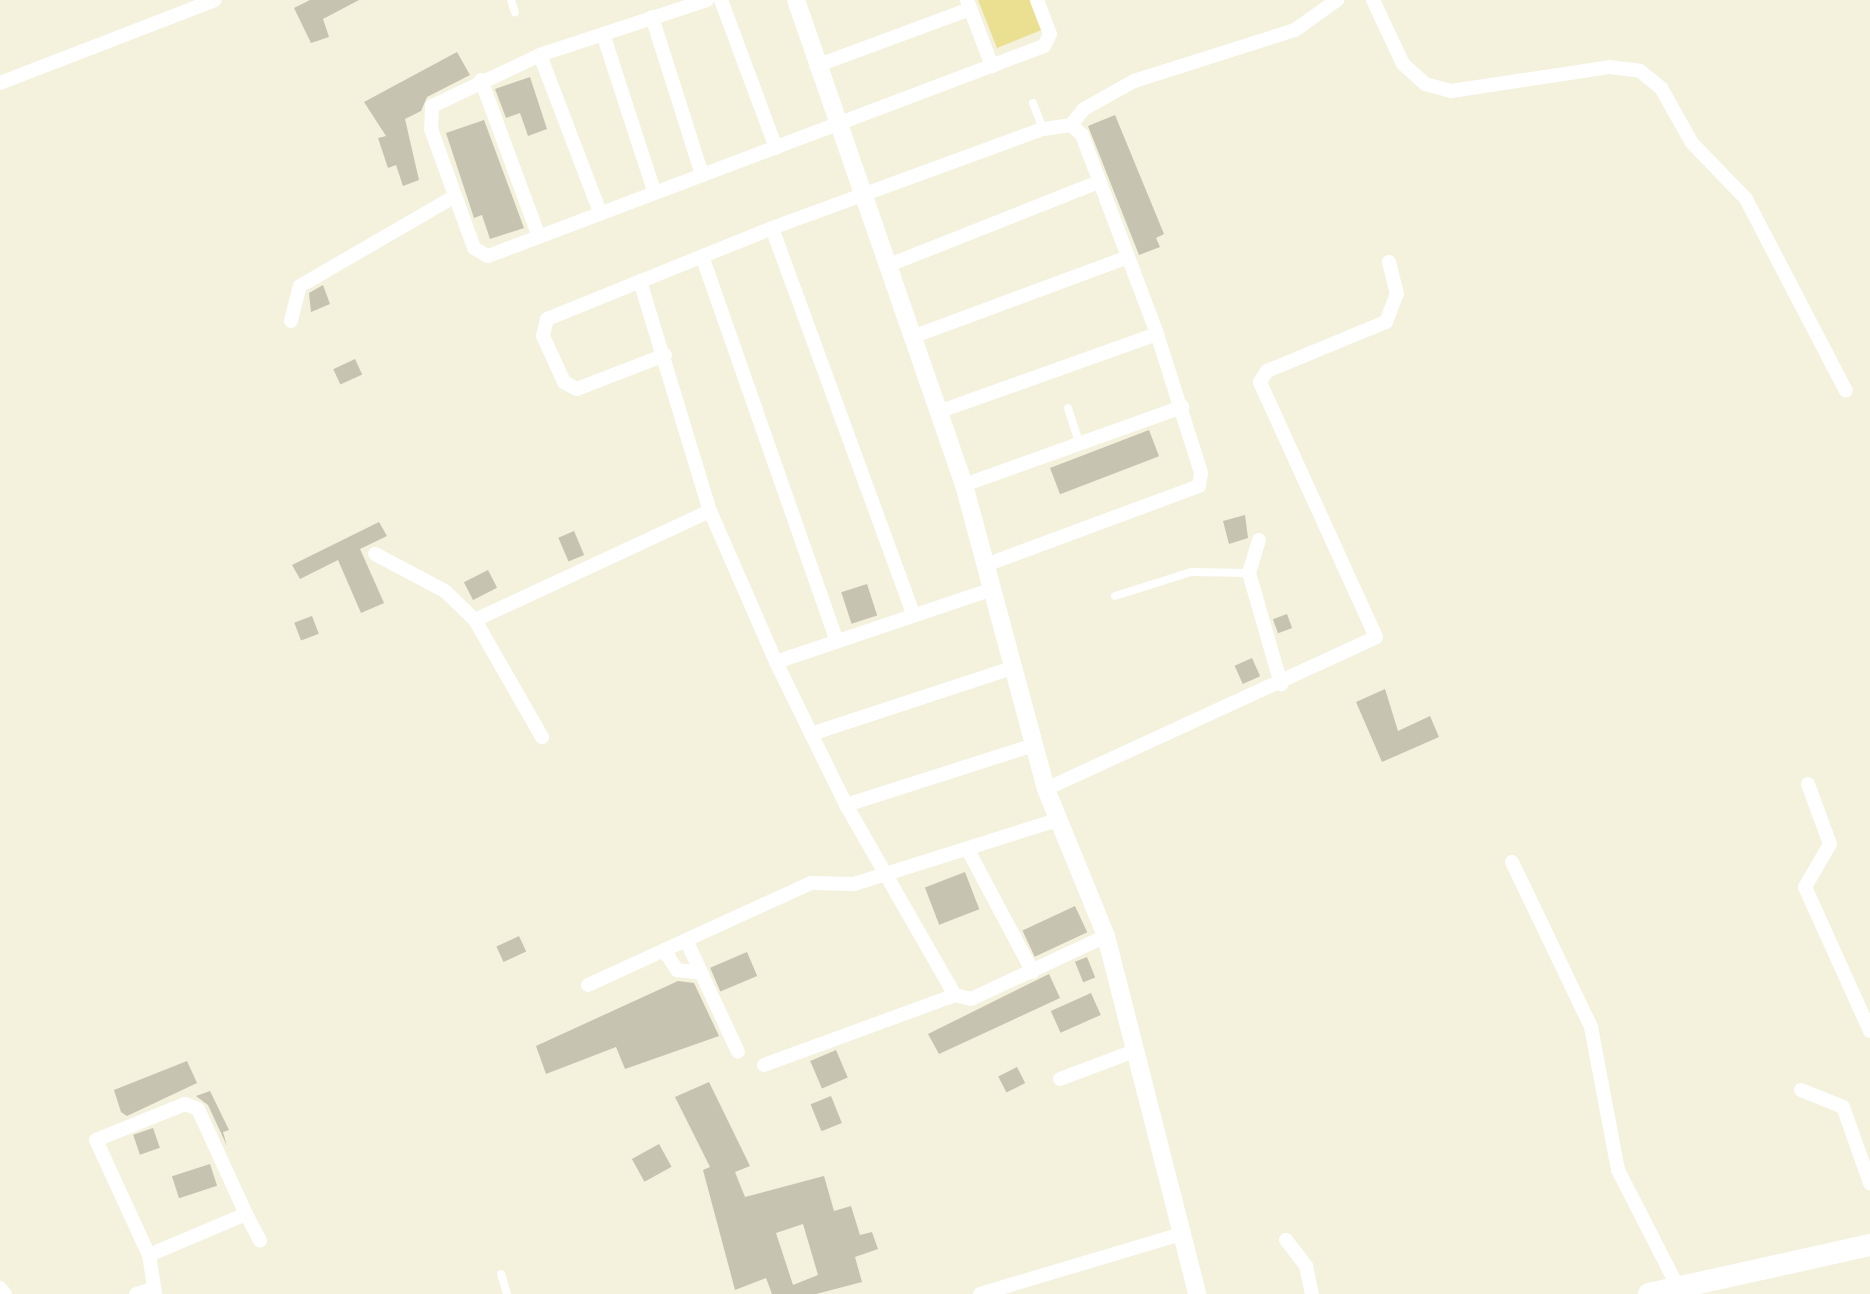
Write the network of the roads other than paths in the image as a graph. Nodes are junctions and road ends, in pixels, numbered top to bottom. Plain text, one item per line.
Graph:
1 (214, 0) edge
2 (511, 0) edge
3 (707, 0) edge
4 (722, 0) edge
5 (1037, 0) edge
6 (1337, 0) edge
7 (1373, 0) edge
8 (801, 2) edge
9 (968, 5) edge
10 (516, 12) dead end
11 (652, 17) junction
12 (602, 34) junction
13 (540, 55) junction
14 (816, 66) junction
15 (992, 66) junction
16 (481, 80) junction
17 (0, 84) edge
18 (1034, 103) dead end
19 (1071, 125) junction
20 (838, 126) junction
21 (1043, 129) junction
22 (776, 148) junction
23 (702, 176) junction
24 (1099, 182) junction
25 (654, 191) junction
26 (455, 196) junction
27 (863, 198) junction
28 (600, 212) junction
29 (772, 228) junction
30 (539, 237) junction
31 (702, 256) junction
32 (1128, 258) junction
33 (1390, 262) dead end
34 (889, 265) junction
35 (640, 281) junction
36 (291, 320) dead end
37 (1156, 334) junction
38 (912, 337) junction
39 (665, 355) junction
40 (1846, 391) dead end
41 (1068, 408) dead end
42 (1182, 408) junction
43 (938, 412) junction
44 (1080, 444) junction
45 (964, 485) junction
46 (710, 510) junction
47 (1258, 540) dead end
48 (375, 554) dead end
49 (985, 565) junction
50 (1249, 573) junction
51 (990, 590) junction
52 (1115, 596) dead end
53 (912, 614) junction
54 (475, 620) junction
55 (837, 642) junction
56 (776, 662) junction
57 (1012, 668) junction
58 (1281, 684) junction
59 (811, 734) junction
60 (542, 738) dead end
61 (1034, 745) junction
62 (1808, 784) dead end
63 (1046, 789) junction
64 (846, 805) junction
65 (1057, 820) junction
66 (968, 850) junction
67 (1512, 862) dead end
68 (888, 871) junction
69 (1106, 936) junction
70 (686, 940) junction
71 (664, 950) junction
72 (1033, 972) junction
73 (701, 973) junction
74 (588, 985) dead end
75 (956, 994) junction
76 (1870, 1031) edge
77 (1137, 1050) junction
78 (738, 1052) dead end
79 (764, 1065) dead end
80 (1060, 1079) dead end
81 (1801, 1090) dead end
82 (1870, 1183) edge
83 (246, 1214) junction
84 (1184, 1233) junction
85 (260, 1240) dead end
86 (1286, 1240) dead end
87 (1870, 1245) edge
88 (149, 1254) junction
89 (501, 1274) dead end
90 (0, 1288) edge
91 (1682, 1289) edge
92 (154, 1292) edge
93 (5, 1294) edge
94 (136, 1294) edge
95 (507, 1294) edge
96 (980, 1294) edge
97 (1197, 1294) edge
98 (1312, 1294) edge
99 (1649, 1294) edge

1 - 17 street
2 - 10 lane
3 - 11 street
4 - 22 street
5 - 15 street
6 - 19 street
7 - 40 street
8 - 14 street
9 - 14 street
9 - 15 street
11 - 12 street
11 - 23 street
12 - 13 street
12 - 25 street
13 - 16 street
13 - 28 street
14 - 20 street
15 - 20 street
16 - 26 street
16 - 30 street
18 - 21 lane
19 - 21 street
19 - 24 street
20 - 22 street
20 - 27 street
21 - 27 street
22 - 23 street
23 - 25 street
24 - 32 street
24 - 34 street
25 - 28 street
26 - 30 street
26 - 36 street
27 - 29 street
27 - 34 street
28 - 30 street
29 - 31 street
29 - 53 street
31 - 35 street
31 - 55 street
32 - 37 street
32 - 38 street
33 - 58 street
34 - 38 street
35 - 39 street
35 - 39 street
37 - 42 street
37 - 43 street
38 - 43 street
39 - 46 street
41 - 44 lane
42 - 44 street
42 - 49 street
43 - 45 street
44 - 45 street
45 - 49 street
46 - 54 street
46 - 56 street
47 - 50 street
48 - 54 street
49 - 51 street
50 - 52 lane
50 - 58 street
51 - 53 street
51 - 57 street
53 - 55 street
54 - 60 street
55 - 56 street
56 - 59 street
57 - 59 street
57 - 61 street
58 - 63 street
59 - 64 street
61 - 63 street
61 - 64 street
62 - 76 street
63 - 65 street
64 - 68 street
65 - 66 street
65 - 69 street
66 - 68 street
66 - 72 street
67 - 91 street
68 - 70 street
68 - 75 street
69 - 72 street
69 - 77 street
70 - 71 street
70 - 73 street
71 - 73 street
71 - 74 street
72 - 75 street
73 - 78 street
75 - 79 street
77 - 80 street
77 - 84 street
81 - 82 street
83 - 85 street
83 - 88 street
83 - 88 street
84 - 96 street
84 - 97 street
86 - 98 street
87 - 91 main road
88 - 92 street
89 - 95 lane
90 - 93 street
91 - 99 main road
92 - 94 street

